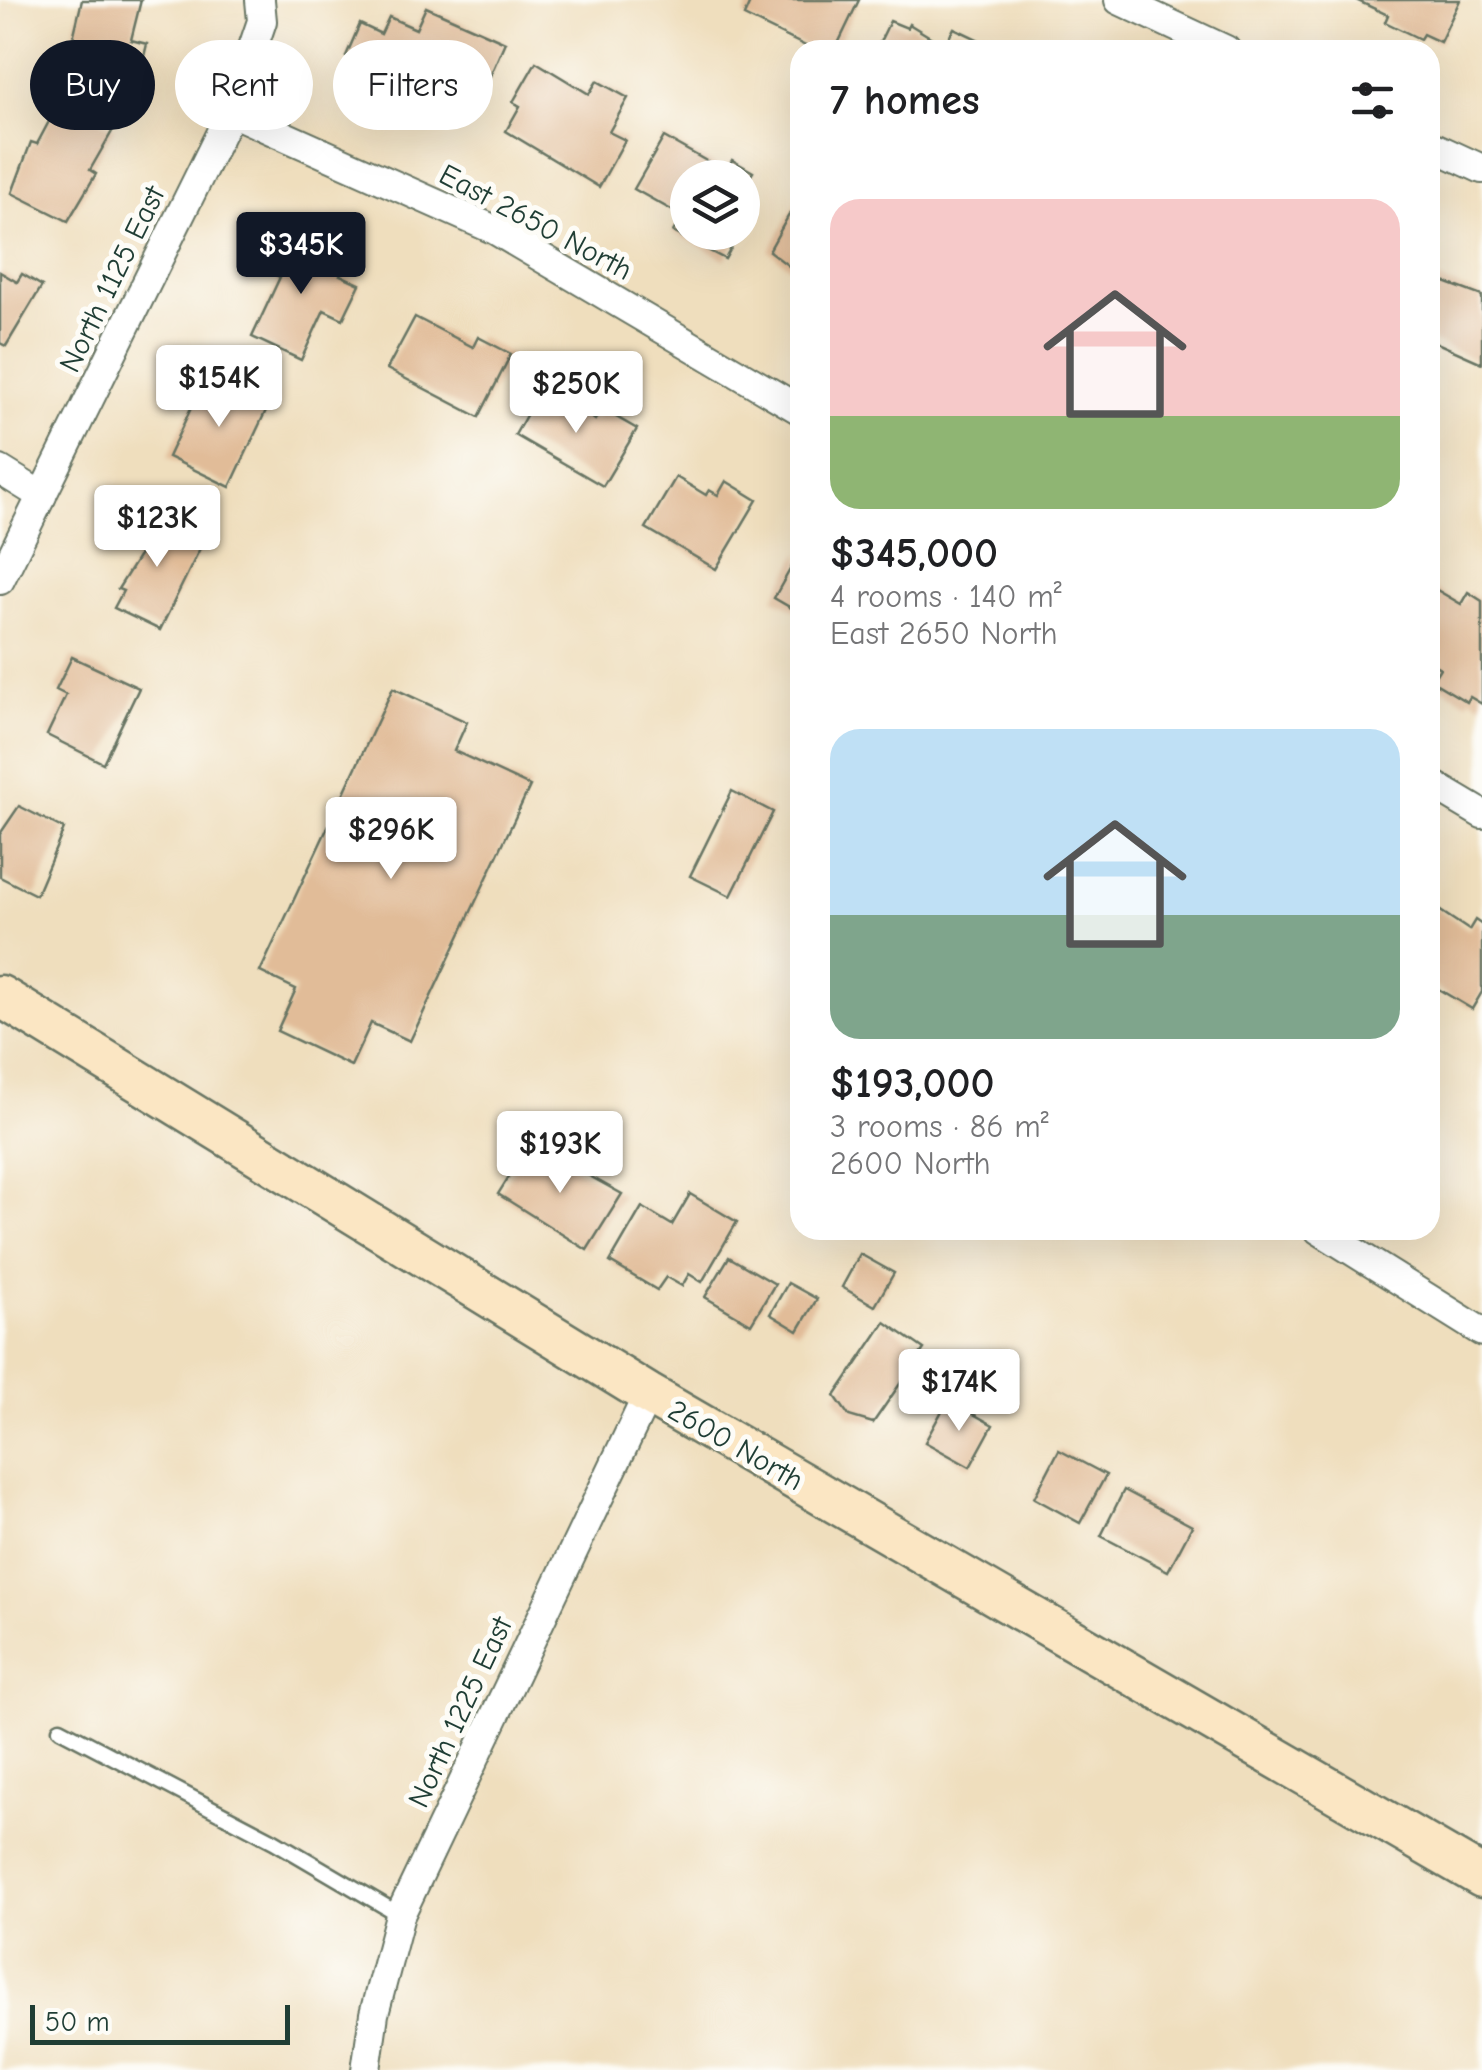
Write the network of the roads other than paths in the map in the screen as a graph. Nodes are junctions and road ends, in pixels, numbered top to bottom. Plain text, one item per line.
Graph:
1 (260, 0) edge
2 (1119, 0) edge
3 (256, 40) edge
4 (1205, 40) edge
5 (222, 130) edge
6 (271, 130) edge
7 (1440, 150) edge
8 (1482, 169) edge
9 (790, 404) edge
10 (0, 470) edge
11 (42, 496) junction
12 (0, 580) edge
13 (1440, 789) edge
14 (1482, 814) edge
15 (0, 996) edge
16 (1335, 1240) edge
17 (1482, 1332) edge
18 (648, 1394) junction
19 (60, 1730) dead end
20 (1482, 1876) edge
21 (400, 1915) junction
22 (366, 2070) edge

1 - 3 street, North 1125 East
2 - 4 street
5 - 11 street, North 1125 East
6 - 9 street, East 2650 North
7 - 8 street
10 - 11 street
11 - 12 street, North 1125 East
13 - 14 street
15 - 18 street, 2600 North
16 - 17 street
18 - 20 street, 2600 North
18 - 21 street, North 1225 East
19 - 21 lane
21 - 22 street, North 1225 East

